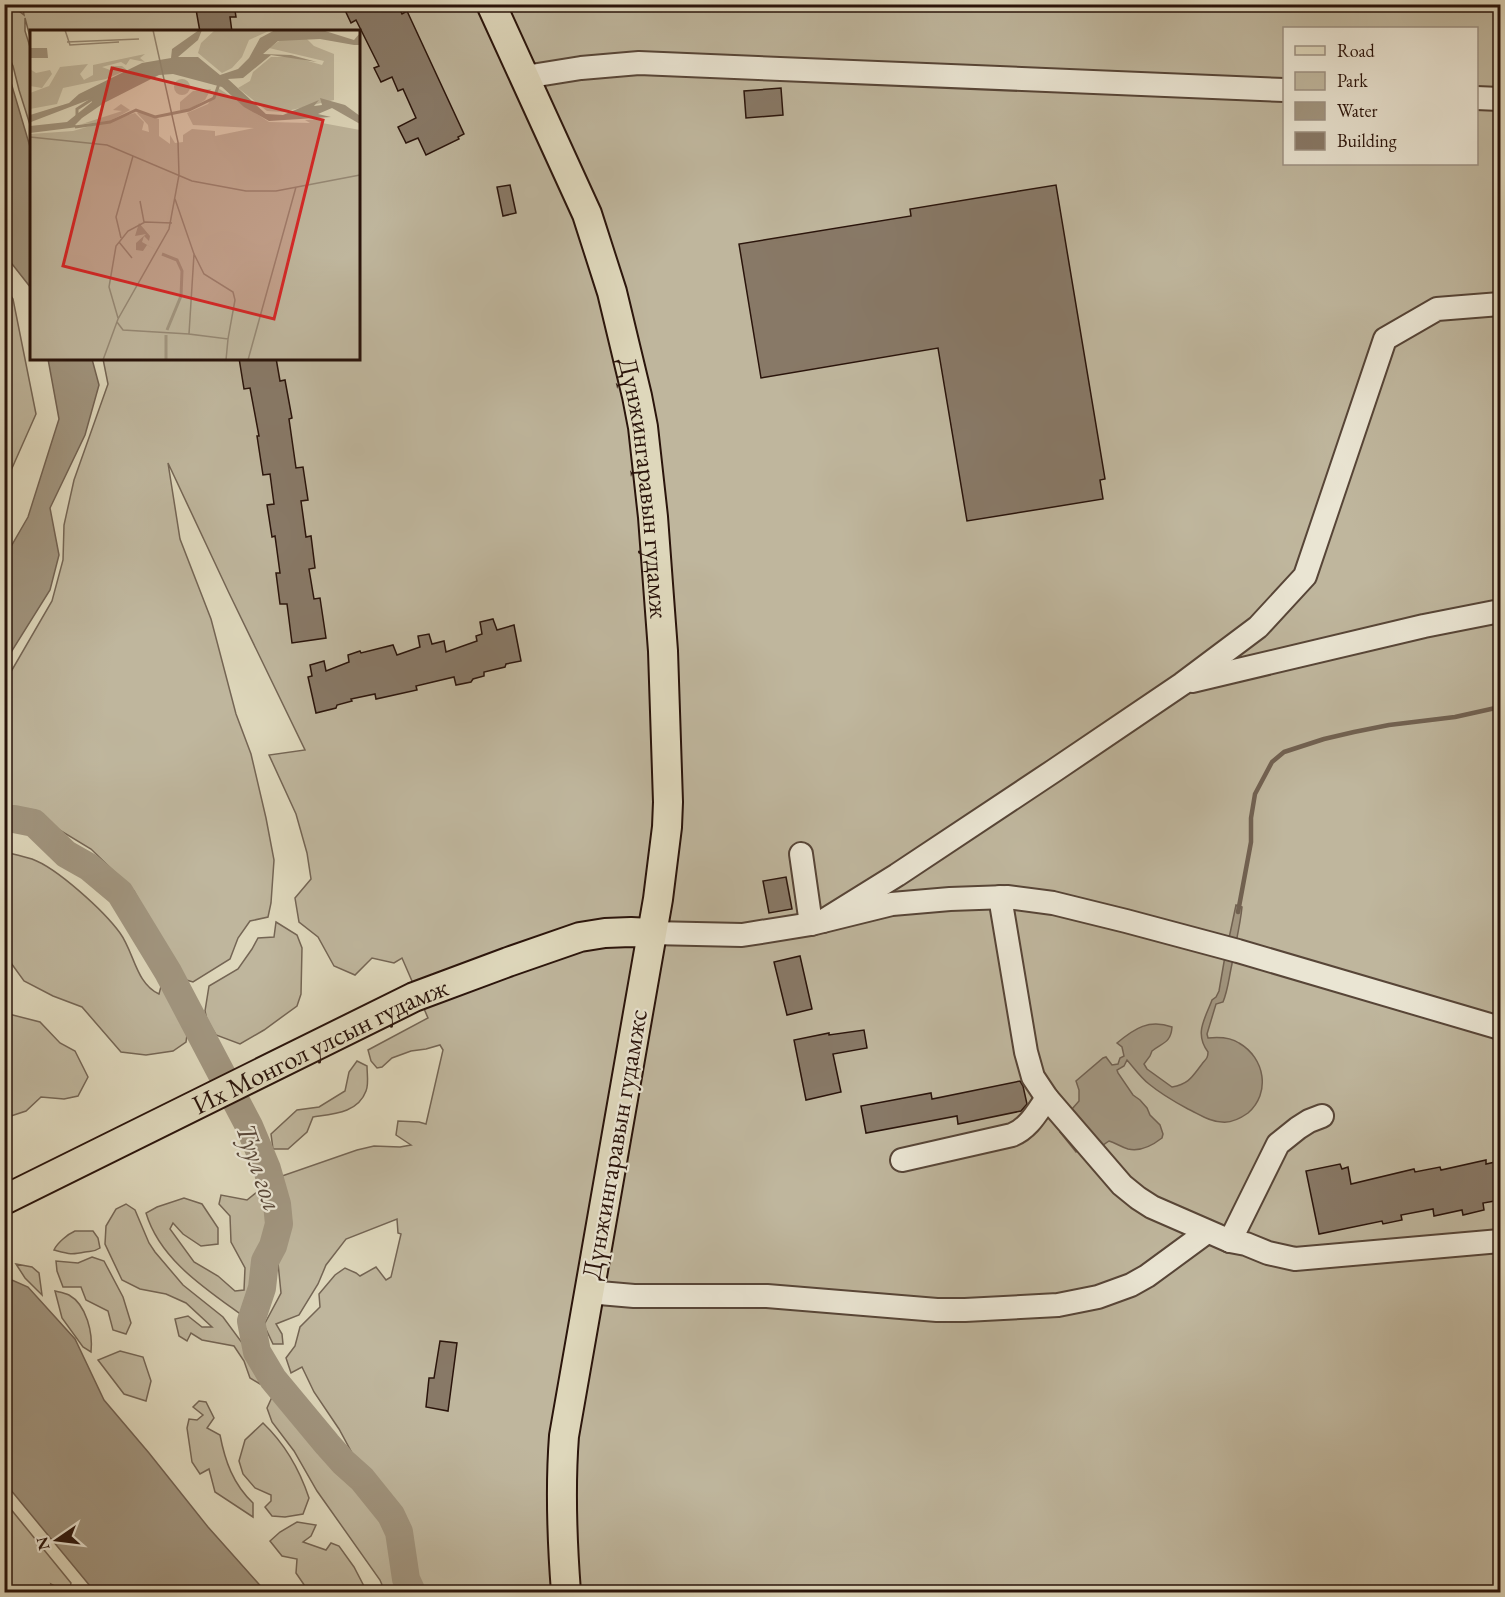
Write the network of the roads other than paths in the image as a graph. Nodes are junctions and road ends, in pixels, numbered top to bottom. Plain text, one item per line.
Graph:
1 (491, 4) edge
2 (525, 77) junction
3 (1283, 90) edge
4 (1478, 98) edge
5 (1500, 99) edge
6 (1500, 304) edge
7 (1500, 611) edge
8 (1182, 684) junction
9 (801, 854) dead end
10 (1000, 897) junction
11 (817, 923) junction
12 (651, 933) junction
13 (641, 995) joint
14 (1500, 1028) edge
15 (1047, 1098) junction
16 (1322, 1116) dead end
17 (902, 1160) dead end
18 (4, 1200) edge
19 (1207, 1232) junction
20 (1230, 1241) junction
21 (1500, 1241) edge
22 (588, 1292) junction
23 (566, 1593) edge

1 - 2 main road, Дүнжингаравын гудамж
2 - 3 street
2 - 12 main road, Дүнжингаравын гудамж
4 - 5 street
6 - 8 street
7 - 8 street
8 - 11 street
9 - 11 street
10 - 11 street
10 - 14 street
10 - 15 street
11 - 12 street
12 - 13 main road, Дүнжингаравын гудамж
12 - 18 main road, Их Монгол улсын гудамж
13 - 22 main road, Дүнжингаравын гудамжс
15 - 17 street
15 - 19 street
16 - 20 street
19 - 20 street
19 - 22 street
20 - 21 street
22 - 23 main road

